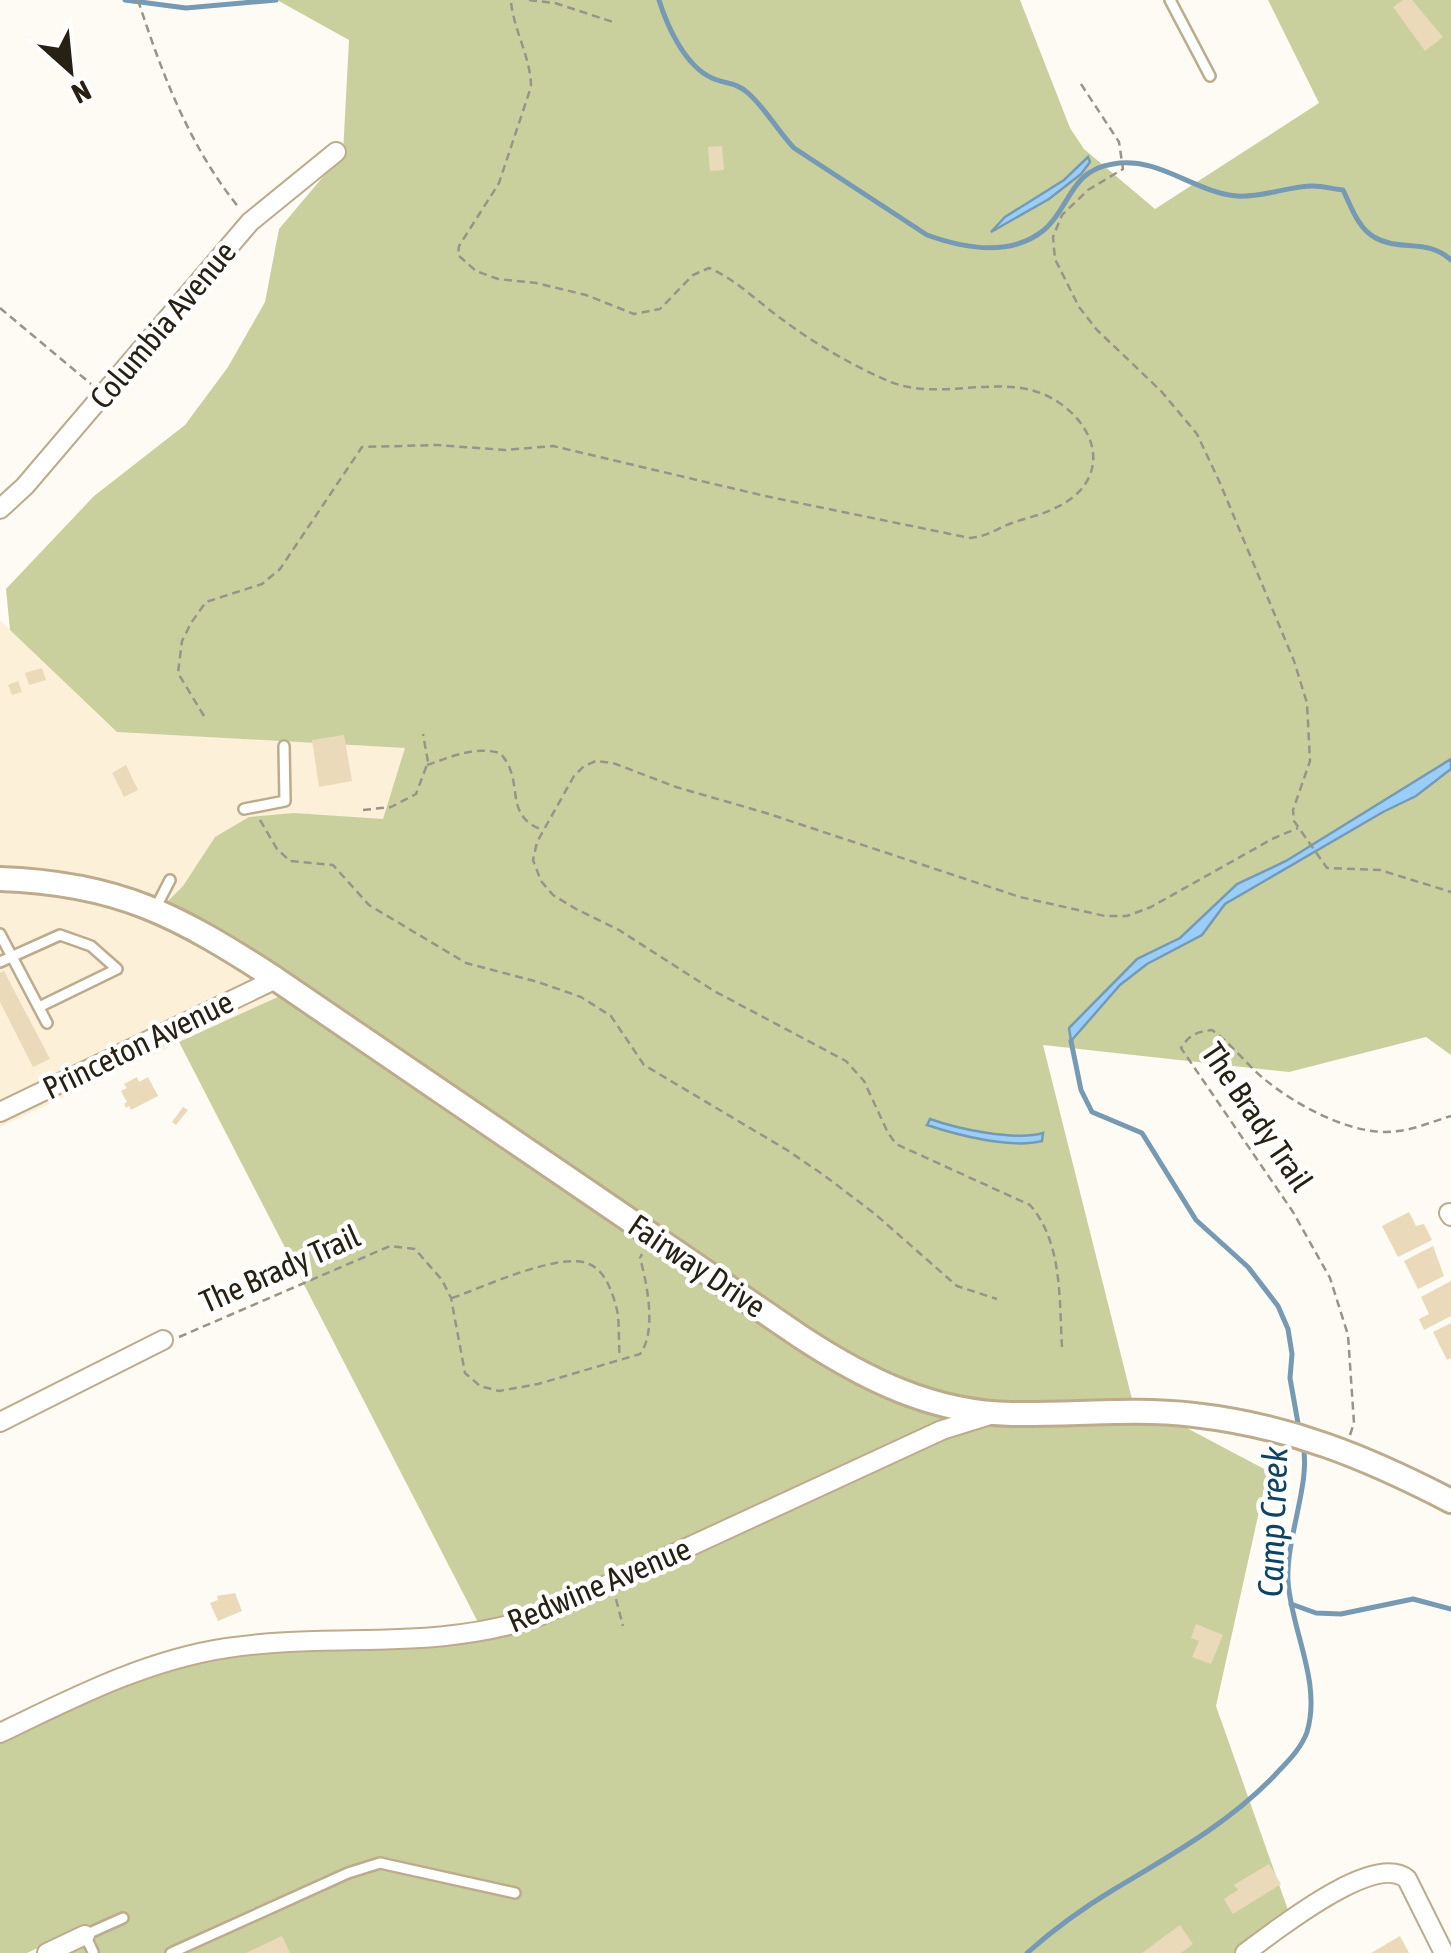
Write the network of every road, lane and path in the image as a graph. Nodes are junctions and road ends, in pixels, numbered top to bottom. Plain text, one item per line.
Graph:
1 (138, 0) edge
2 (514, 0) edge
3 (529, 0) edge
4 (1170, 0) edge
5 (616, 23) dead end
6 (1210, 76) dead end
7 (1081, 84) dead end
8 (336, 152) dead end
9 (250, 222) junction
10 (0, 308) edge
11 (104, 394) junction
12 (0, 509) edge
13 (204, 716) dead end
14 (423, 734) dead end
15 (284, 746) dead end
16 (427, 766) junction
17 (248, 807) joint
18 (363, 810) dead end
19 (1298, 828) junction
20 (542, 830) junction
21 (0, 879) edge
22 (170, 880) dead end
23 (1451, 892) edge
24 (155, 908) junction
25 (0, 934) edge
26 (12, 956) junction
27 (0, 962) edge
28 (276, 979) junction
29 (39, 1008) junction
30 (48, 1023) dead end
31 (0, 1112) edge
32 (1451, 1116) edge
33 (654, 1237) junction
34 (451, 1298) junction
35 (997, 1299) dead end
36 (163, 1340) joint
37 (1062, 1347) dead end
38 (620, 1361) junction
39 (1009, 1414) junction
40 (0, 1422) edge
41 (1344, 1450) junction
42 (1451, 1501) edge
43 (611, 1583) junction
44 (624, 1626) dead end
45 (0, 1733) edge
46 (514, 1893) dead end
47 (122, 1918) dead end
48 (89, 1944) edge
49 (46, 1953) edge
50 (171, 1953) edge
51 (1244, 1953) edge
52 (1444, 1953) edge

1 - 9 path
2 - 13 path
3 - 5 path
4 - 6 lane
7 - 19 path
8 - 9 street, Columbia Avenue
9 - 11 street, Columbia Avenue
10 - 11 path
11 - 12 street, Columbia Avenue
14 - 16 path
15 - 17 lane
16 - 18 path
16 - 20 path
17 - 35 path
19 - 20 path
19 - 23 path
20 - 37 path
21 - 24 street, Fairway Drive
22 - 24 lane
24 - 28 street, Fairway Drive
25 - 26 lane
26 - 27 lane
26 - 29 lane
26 - 29 lane
28 - 31 street, Princeton Avenue
28 - 33 street, Fairway Drive
29 - 30 lane
32 - 41 path, The Brady Trail
33 - 38 path
33 - 39 street, Fairway Drive
34 - 36 path, The Brady Trail
34 - 38 path, The Brady Trail
34 - 38 path
36 - 40 street
39 - 41 street, Fairway Drive
39 - 43 street, Redwine Avenue
41 - 42 street, Fairway Drive
43 - 44 path
43 - 45 street, Redwine Avenue
46 - 50 lane
47 - 48 lane
48 - 49 street
51 - 52 street

